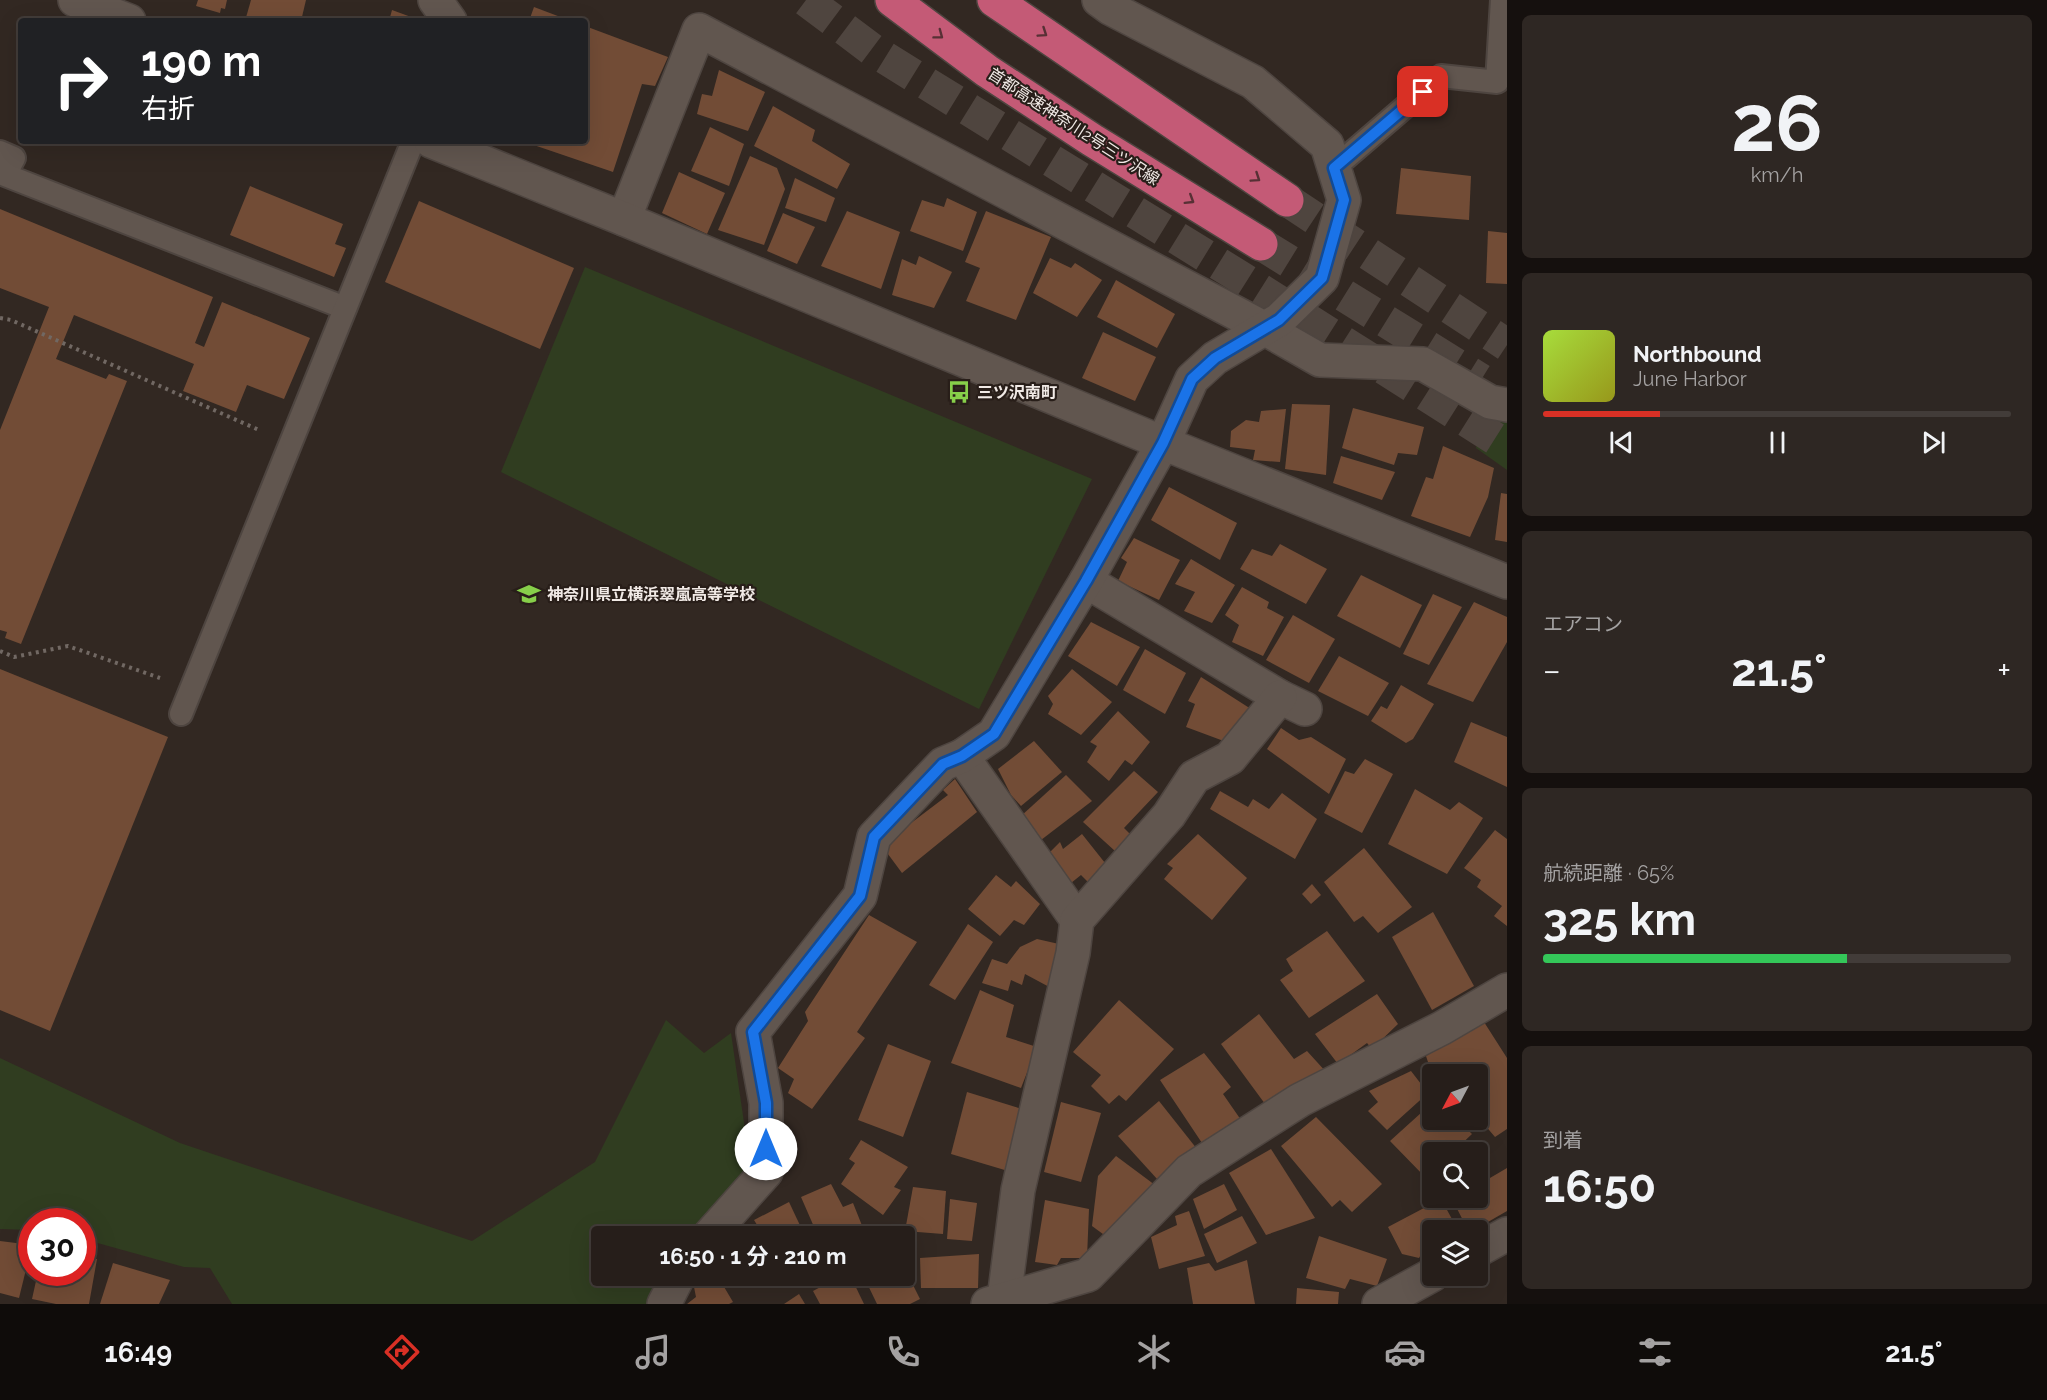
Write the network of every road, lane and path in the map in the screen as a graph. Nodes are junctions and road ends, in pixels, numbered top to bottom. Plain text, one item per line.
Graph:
1 (75, 0) edge
2 (435, 0) edge
3 (892, 0) edge
4 (994, 0) edge
5 (1099, 0) edge
6 (1502, 0) edge
7 (121, 18) edge
8 (448, 18) edge
9 (412, 144) edge
10 (445, 144) edge
11 (478, 151) edge
12 (0, 152) edge
13 (1334, 168) junction
14 (1287, 200) tunnel mouth
15 (624, 219) junction
16 (1261, 244) tunnel mouth
17 (345, 308) junction
18 (0, 318) edge
19 (1264, 328) junction
20 (1507, 405) edge
21 (290, 443) junction
22 (1163, 443) junction
23 (1086, 581) junction
24 (1507, 582) edge
25 (0, 651) edge
26 (192, 689) junction
27 (181, 714) dead end
28 (962, 756) junction
29 (1077, 920) junction
30 (1507, 990) edge
31 (718, 1226) edge
32 (1507, 1234) edge
33 (1488, 1244) edge
34 (1422, 1280) edge
35 (673, 1286) edge
36 (996, 1301) edge
37 (664, 1304) edge
38 (1379, 1304) edge

1 - 7 street
2 - 8 street
3 -> 16 highway, 首都高速神奈川2号三ツ沢線
4 -> 14 highway
5 - 13 street
6 - 13 lane
9 - 17 lane
10 - 11 street
11 - 15 street
12 - 17 lane
13 - 19 street
15 - 19 street
15 - 22 street
17 - 21 lane
18 - 21 path
19 - 20 street
19 - 22 street
21 - 26 lane
22 - 23 street
22 - 24 street
23 - 28 street
23 - 29 street
25 - 26 path
26 - 27 lane
28 - 29 street
28 - 31 street
29 - 36 street
30 - 36 street
32 - 33 street
34 - 38 street
35 - 37 street

